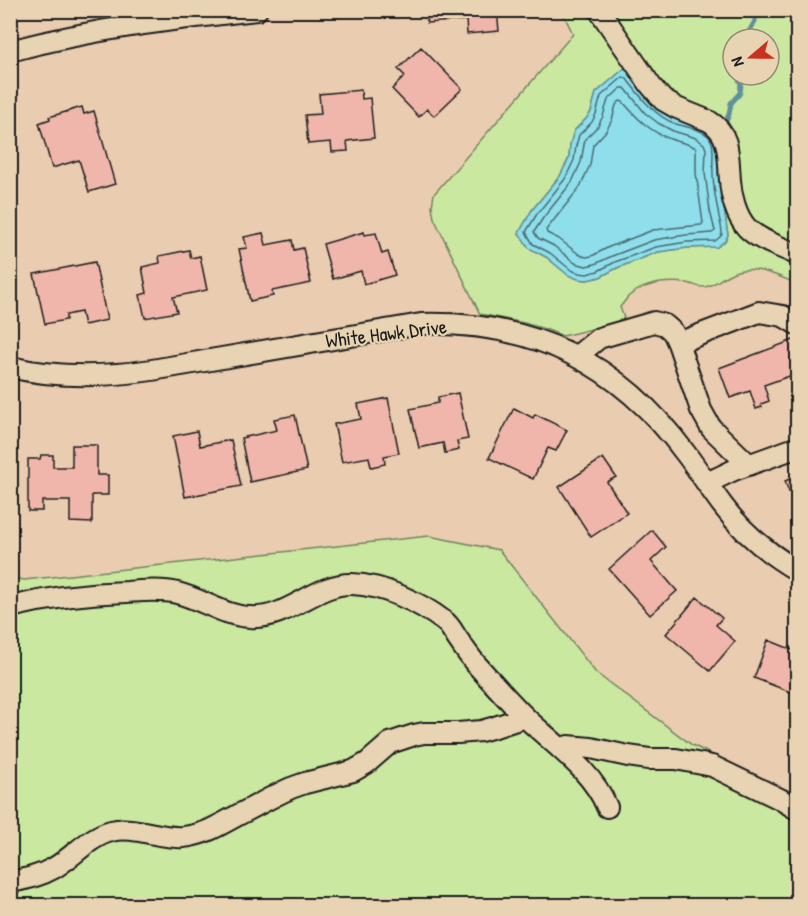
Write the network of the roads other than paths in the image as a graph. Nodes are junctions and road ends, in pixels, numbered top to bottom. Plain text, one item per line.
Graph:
1 (257, 10) edge
2 (598, 10) edge
3 (10, 51) edge
4 (798, 255) edge
5 (798, 325) edge
6 (678, 343) junction
7 (577, 356) junction
8 (10, 367) edge
9 (798, 447) edge
10 (749, 465) junction
11 (707, 483) junction
12 (798, 571) edge
13 (10, 606) edge
14 (525, 717) junction
15 (561, 749) junction
16 (607, 807) dead end
17 (798, 810) edge
18 (10, 882) edge

1 - 3 street
2 - 4 street
5 - 6 street
6 - 7 street
6 - 10 street
7 - 8 street, White Hawk Drive
7 - 11 street, White Hawk Drive
9 - 10 street
10 - 11 street
11 - 12 street, White Hawk Drive
13 - 14 street
14 - 15 street
14 - 18 street
15 - 16 street
15 - 17 street

